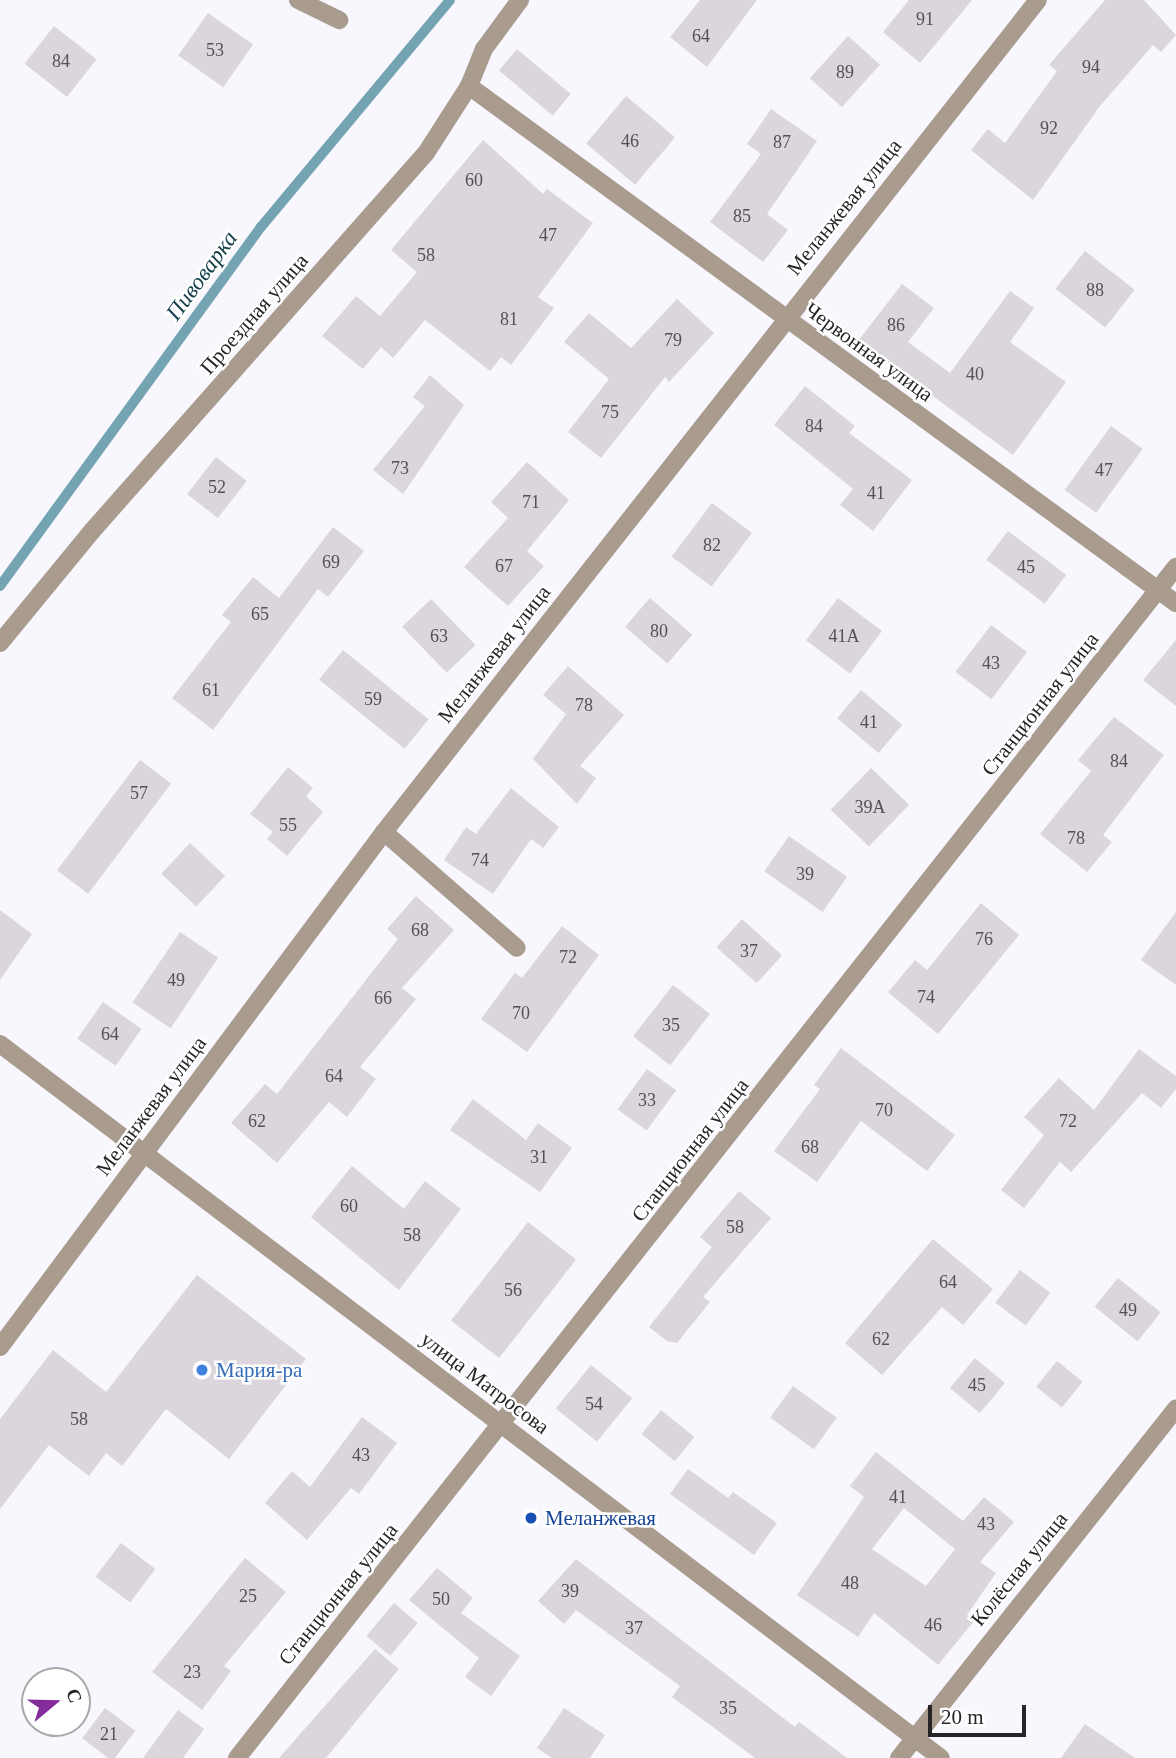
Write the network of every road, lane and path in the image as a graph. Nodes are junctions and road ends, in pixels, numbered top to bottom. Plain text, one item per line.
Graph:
1 (298, 0) edge
2 (520, 0) edge
3 (1038, 0) edge
4 (339, 20) dead end
5 (469, 86) junction
6 (784, 319) junction
7 (1176, 567) edge
8 (1159, 590) junction
9 (1176, 603) edge
10 (0, 643) edge
11 (384, 832) junction
12 (517, 948) dead end
13 (0, 1044) edge
14 (144, 1154) junction
15 (0, 1347) edge
16 (1176, 1408) edge
17 (503, 1425) junction
18 (914, 1738) junction
19 (237, 1758) edge
20 (899, 1758) edge
21 (941, 1758) edge

1 - 4 street
2 - 5 street, Проездная улица
3 - 6 street, Меланжевая улица
5 - 6 street, Червонная улица
5 - 10 street, Проездная улица
6 - 8 street, Червонная улица
6 - 11 street, Меланжевая улица
7 - 8 street, Станционная улица
8 - 9 street, Червонная улица
8 - 17 street, Станционная улица
11 - 12 street
11 - 14 street, Меланжевая улица
13 - 14 street, улица Матросова
14 - 15 street, Меланжевая улица
14 - 17 street, улица Матросова
16 - 18 street, Колёсная улица
17 - 18 street, улица Матросова
17 - 19 street, Станционная улица
18 - 20 street, Колёсная улица
18 - 21 street, улица Матросова

